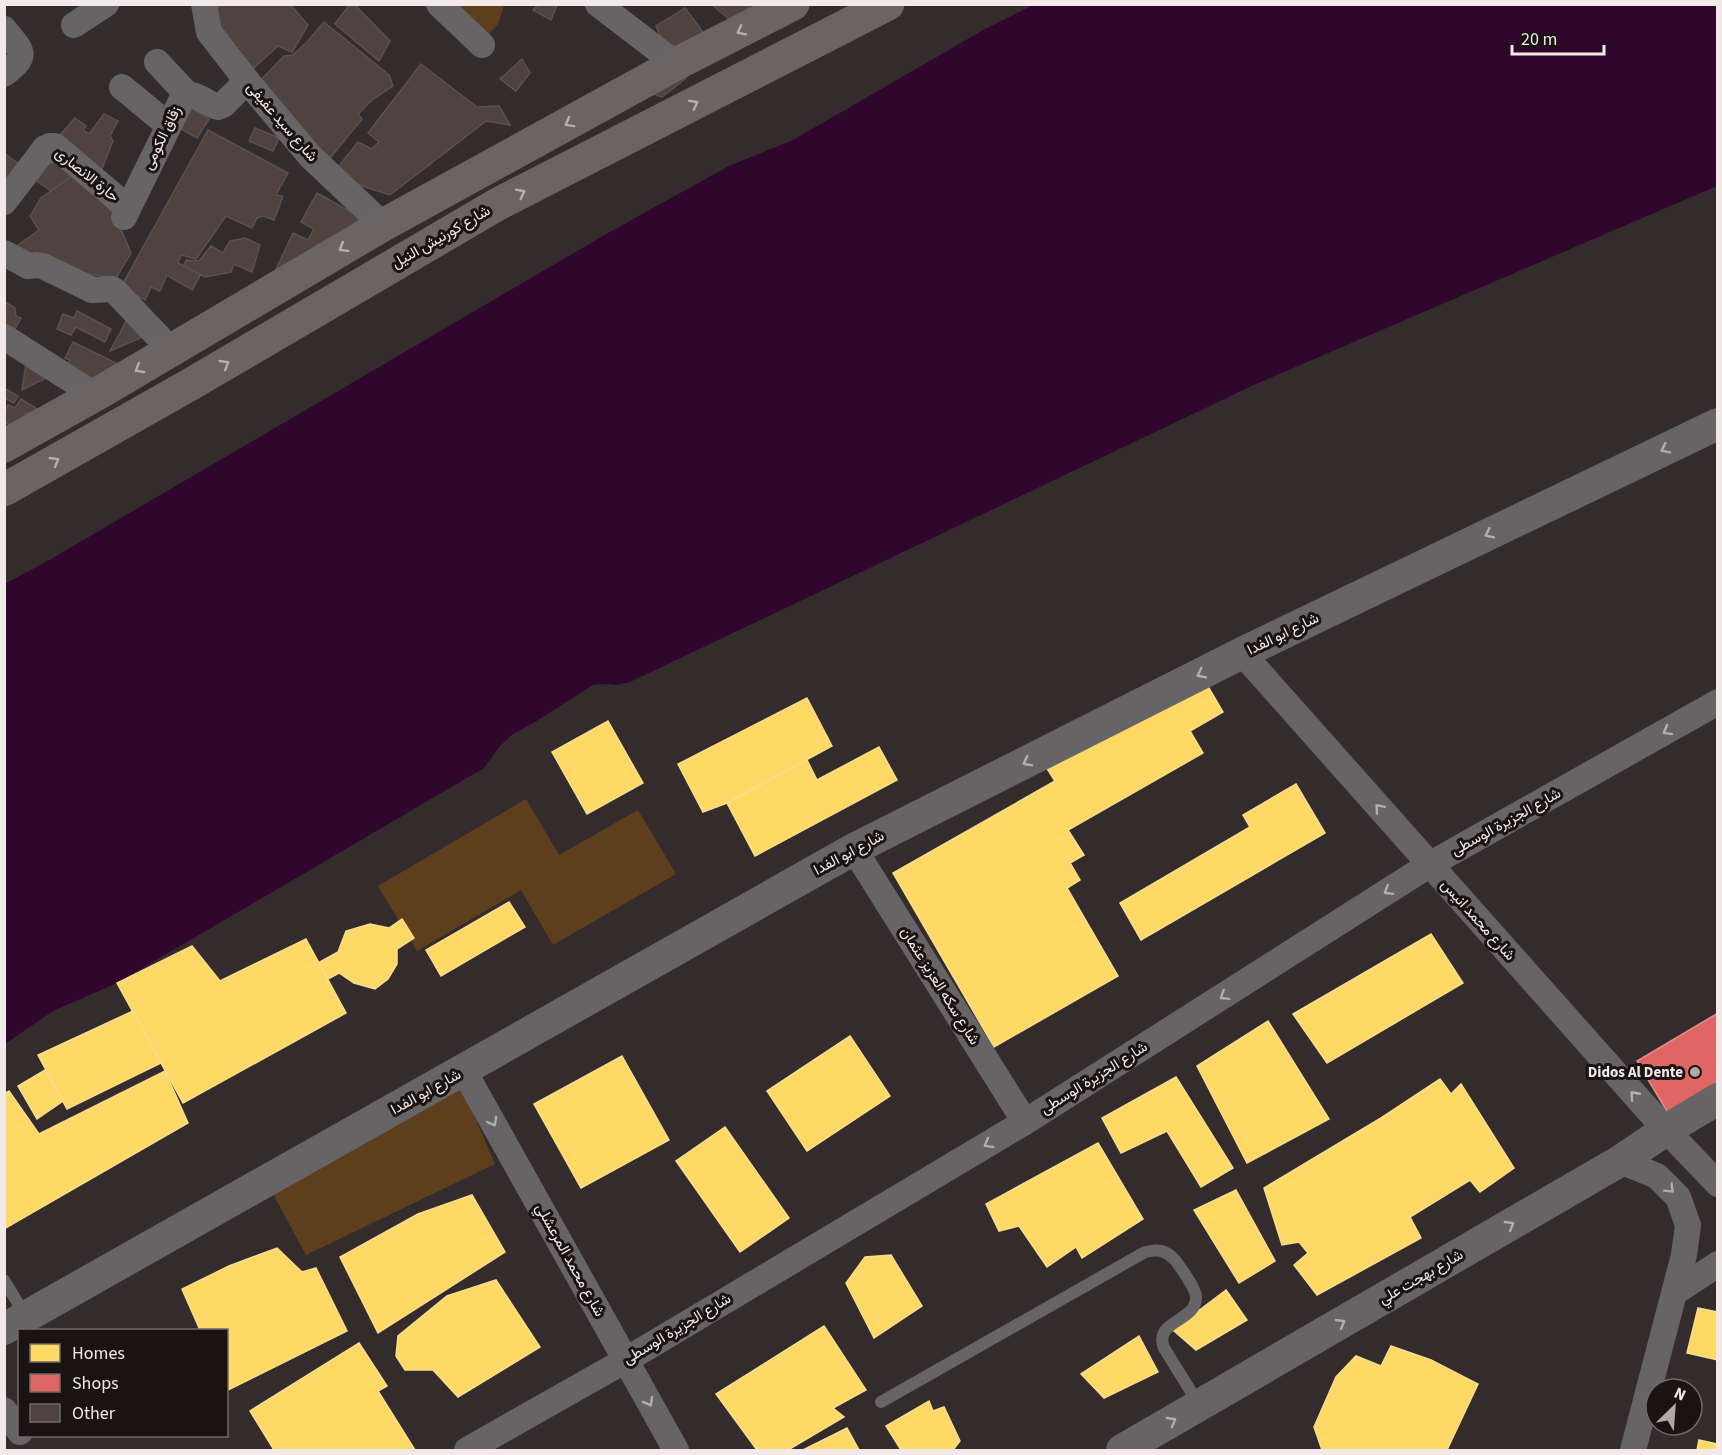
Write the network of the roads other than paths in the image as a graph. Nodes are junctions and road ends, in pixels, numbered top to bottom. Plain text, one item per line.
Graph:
1 (106, 4) edge
2 (204, 4) edge
3 (439, 4) edge
4 (793, 4) edge
5 (888, 4) edge
6 (600, 5) edge
7 (74, 25) dead end
8 (4, 29) edge
9 (482, 45) dead end
10 (157, 62) dead end
11 (676, 64) junction
12 (4, 74) edge
13 (247, 81) junction
14 (122, 87) dead end
15 (187, 94) junction
16 (168, 125) junction
17 (4, 202) edge
18 (126, 213) joint
19 (383, 225) junction
20 (4, 253) edge
21 (4, 337) edge
22 (171, 350) junction
23 (95, 395) junction
24 (1718, 424) edge
25 (4, 446) edge
26 (4, 490) edge
27 (1242, 653) junction
28 (1718, 702) edge
29 (854, 849) junction
30 (1429, 865) junction
31 (464, 1071) junction
32 (1718, 1099) edge
33 (1025, 1122) junction
34 (1666, 1130) junction
35 (1620, 1161) junction
36 (1718, 1184) edge
37 (1718, 1264) edge
38 (4, 1280) edge
39 (1674, 1293) junction
40 (15, 1323) edge
41 (626, 1360) junction
42 (881, 1402) dead end
43 (1200, 1405) junction
44 (4, 1410) edge
45 (18, 1430) edge
46 (23, 1437) edge
47 (32, 1450) edge
48 (467, 1450) edge
49 (676, 1450) edge
50 (1122, 1450) edge
51 (1633, 1450) edge

1 - 7 street
2 - 13 street, شارع سيد عفيفى
3 - 9 street
4 -> 11 main road
26 -> 5 main road, شارع كورنيش النيل
6 - 11 street
8 - 12 street
10 - 15 street
11 -> 19 main road
13 - 15 street, زقاق الكومى
13 - 19 street, شارع سيد عفيفى
14 - 16 street
15 - 16 street, زقاق الكومى
16 - 18 street, زقاق الكومى
17 - 18 street, حارة الانصارى
19 -> 22 main road
20 - 22 street
21 - 23 street
22 -> 23 main road
23 - 25 main road
24 -> 27 street, شارع ابو الفدا
27 -> 29 street, شارع ابو الفدا
30 -> 27 street, شارع محمد انيس
28 -> 30 street, شارع الجزيرة الوسطى
29 - 31 street, شارع ابو الفدا
29 - 33 street, شارع سكه العزيز عثمان
30 -> 33 street, شارع الجزيرة الوسطى
34 -> 30 street, شارع محمد انيس
31 - 40 street, شارع ابو الفدا
31 -> 41 street, شارع محمد المرعشلي
32 - 34 street, شارع بهجت علي
33 -> 41 street, شارع الجزيرة الوسطى
34 - 35 street, شارع بهجت علي
34 - 36 street, شارع محمد انيس
35 -> 39 street
43 -> 35 street, شارع بهجت علي
37 - 39 street
38 - 40 lane
39 - 51 street
41 - 48 street, شارع الجزيرة الوسطى
41 -> 49 street, شارع محمد المرعشلي
42 - 43 lane
50 -> 43 street, شارع بهجت علي
44 - 45 street
46 - 47 street

